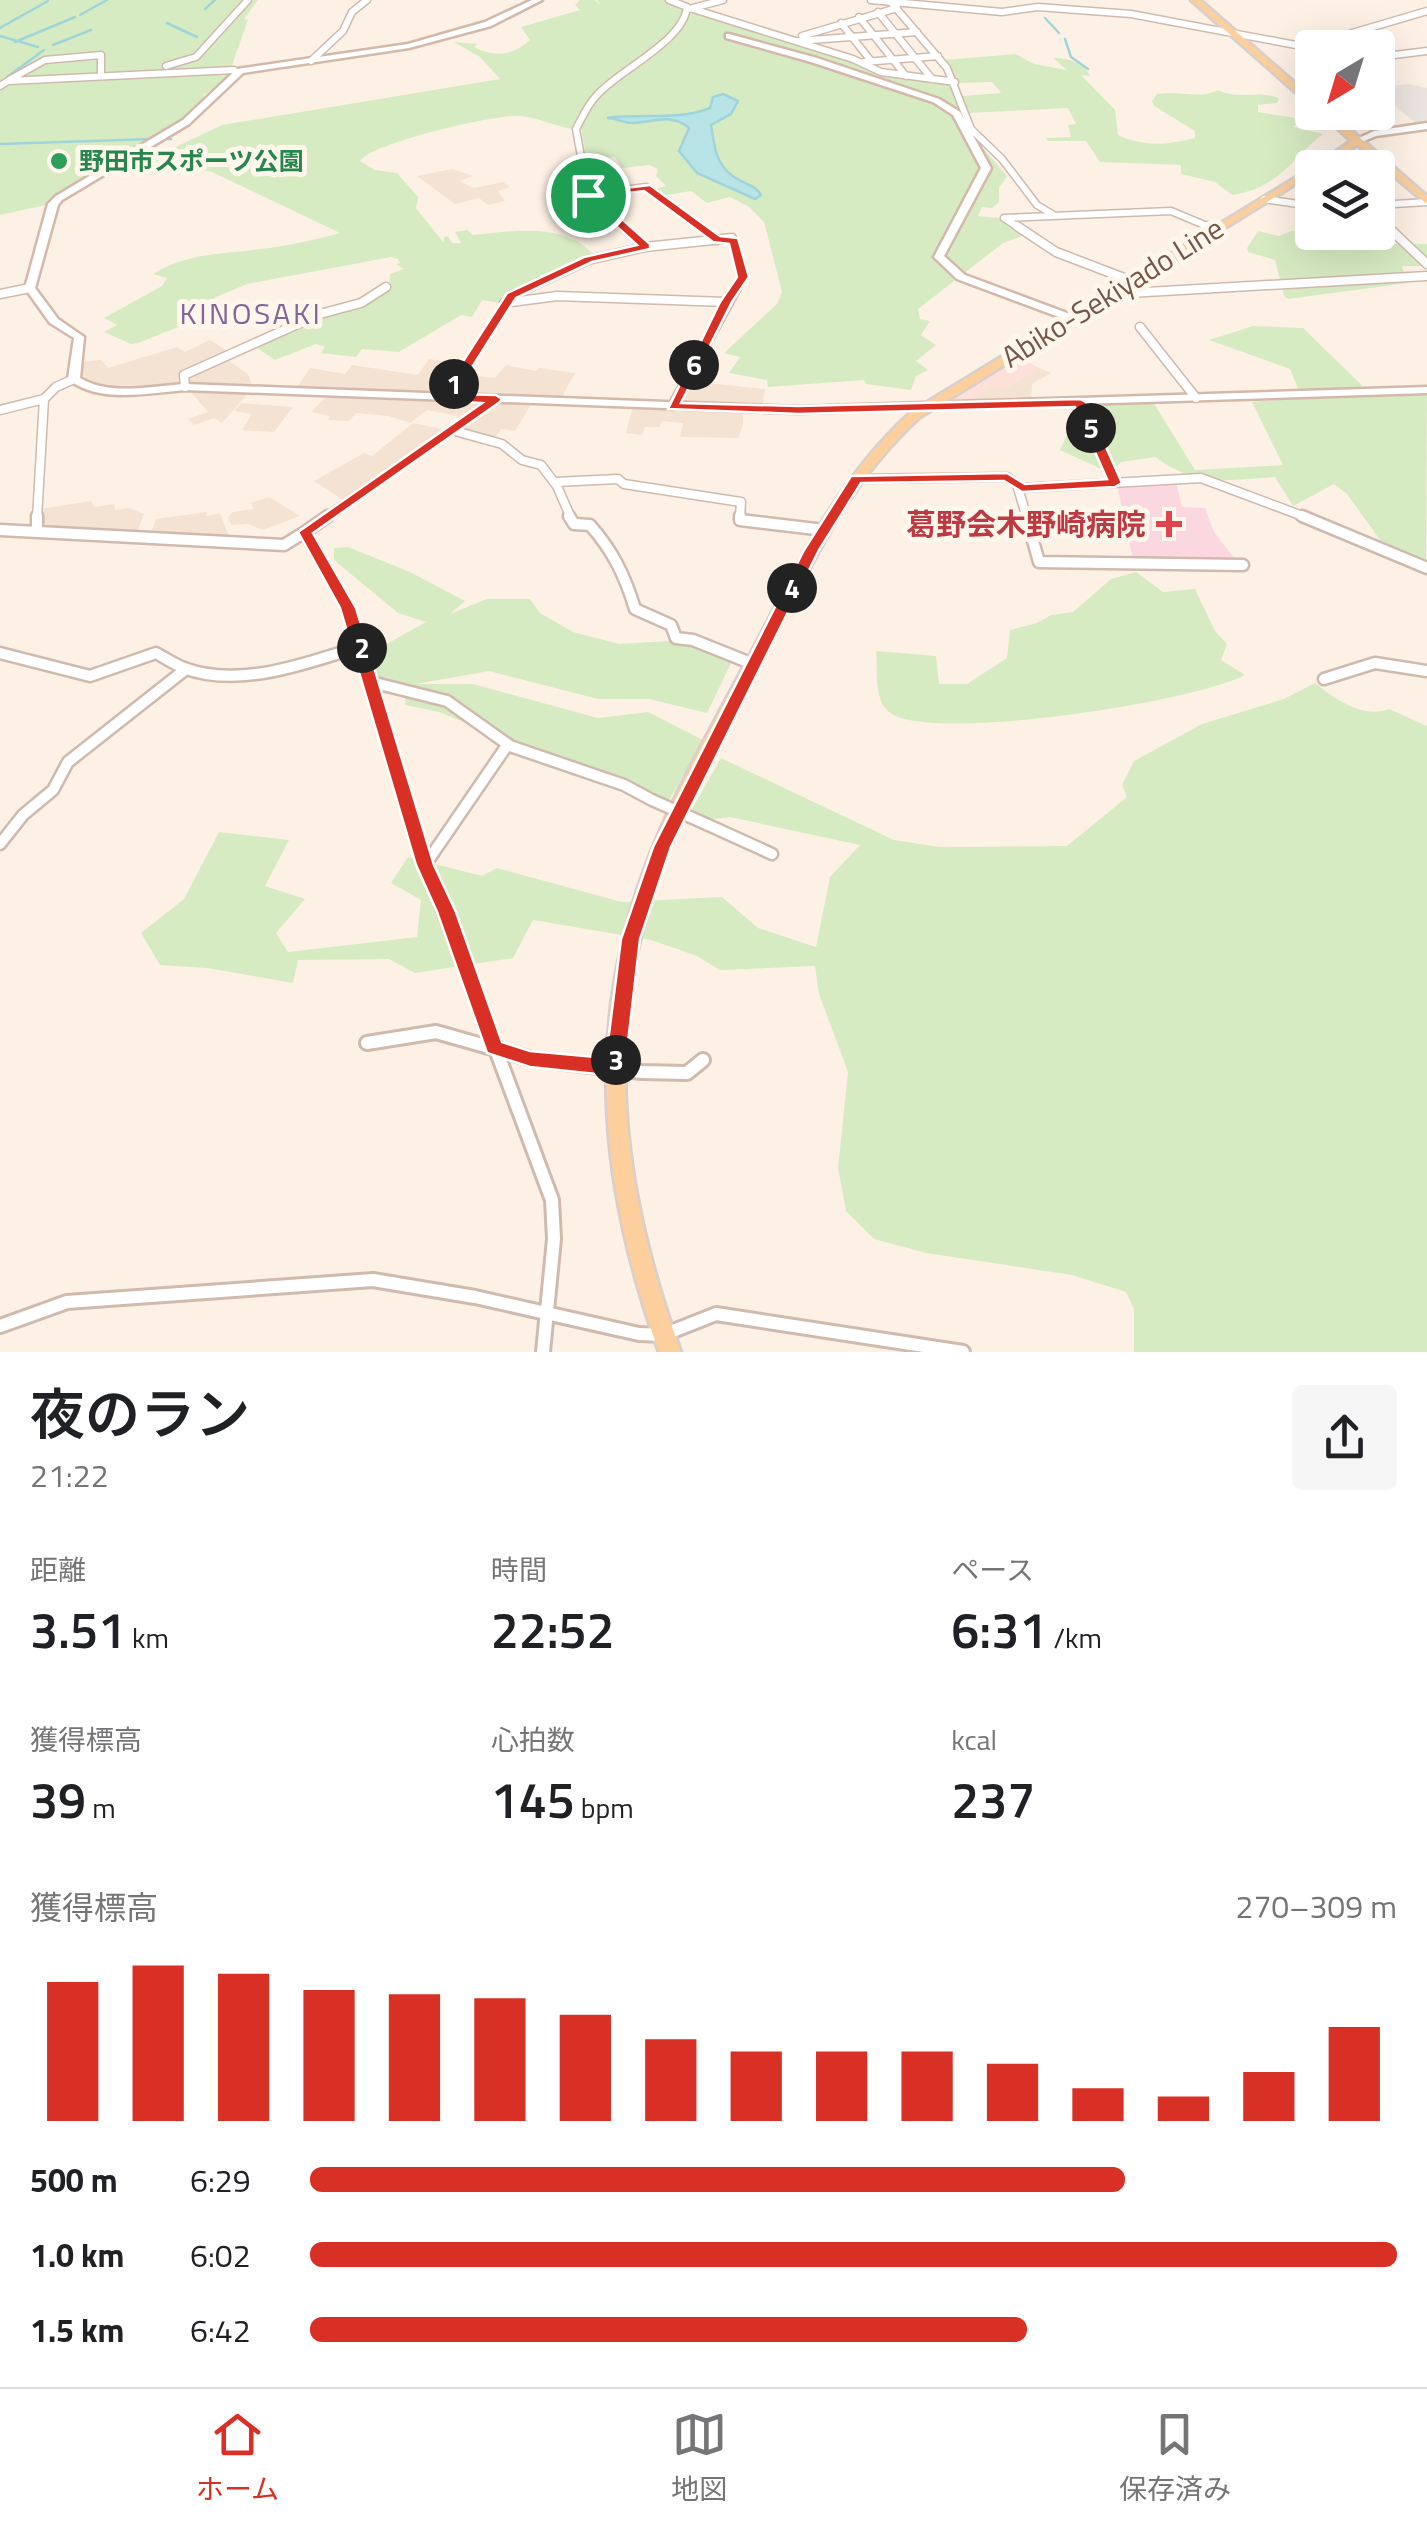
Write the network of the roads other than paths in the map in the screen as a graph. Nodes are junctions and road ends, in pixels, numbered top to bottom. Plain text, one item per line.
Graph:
1 (248, 0) edge
2 (367, 0) edge
3 (538, 0) edge
4 (669, 0) edge
5 (723, 0) edge
6 (871, 0) edge
7 (1195, 0) edge
8 (895, 3) edge
9 (690, 9) junction
10 (1427, 11) edge
11 (878, 12) junction
12 (859, 17) junction
13 (841, 23) junction
14 (823, 29) junction
15 (1367, 30) edge
16 (916, 32) junction
17 (1233, 33) junction
18 (896, 34) junction
19 (874, 35) junction
20 (729, 36) dead end
21 (852, 37) junction
22 (830, 38) junction
23 (790, 41) junction
24 (1295, 45) edge
25 (1427, 51) edge
26 (1395, 55) edge
27 (841, 56) junction
28 (938, 56) junction
29 (915, 58) junction
30 (893, 60) junction
31 (311, 61) junction
32 (871, 61) junction
33 (860, 62) junction
34 (155, 70) junction
35 (237, 71) junction
36 (222, 72) dead end
37 (101, 76) junction
38 (906, 76) junction
39 (933, 80) junction
40 (8, 81) junction
41 (955, 82) junction
42 (0, 86) edge
43 (1295, 87) edge
44 (1427, 126) edge
45 (1344, 130) edge
46 (1357, 141) junction
47 (1344, 150) edge
48 (1295, 181) edge
49 (588, 195) junction
50 (1264, 199) junction
51 (1427, 202) edge
52 (1295, 204) edge
53 (1395, 204) edge
54 (1058, 216) junction
55 (1214, 229) junction
56 (1395, 234) edge
57 (717, 240) junction
58 (646, 247) junction
59 (1427, 264) edge
60 (1427, 276) edge
61 (1132, 282) junction
62 (386, 287) dead end
63 (30, 288) junction
64 (0, 294) edge
65 (1112, 294) junction
66 (726, 302) junction
67 (504, 304) junction
68 (1071, 318) junction
69 (1140, 327) dead end
70 (74, 378) junction
71 (185, 386) junction
72 (1427, 390) edge
73 (446, 397) junction
74 (44, 398) junction
75 (1196, 398) junction
76 (496, 399) junction
77 (1080, 402) junction
78 (672, 406) junction
79 (926, 407) junction
80 (0, 410) edge
81 (455, 431) junction
82 (856, 479) junction
83 (555, 482) junction
84 (1115, 483) junction
85 (1018, 488) junction
86 (0, 530) edge
87 (824, 530) junction
88 (38, 531) junction
89 (305, 532) junction
90 (1243, 565) dead end
91 (1427, 568) edge
92 (361, 646) junction
93 (0, 653) edge
94 (753, 664) junction
95 (186, 669) junction
96 (1427, 670) edge
97 (1324, 679) dead end
98 (371, 682) junction
99 (508, 744) junction
100 (0, 844) edge
101 (772, 854) dead end
102 (425, 865) junction
103 (366, 1043) dead end
104 (494, 1047) junction
105 (703, 1060) dead end
106 (615, 1068) junction
107 (546, 1314) junction
108 (0, 1326) edge
109 (666, 1344) edge
110 (543, 1352) edge
111 (963, 1352) edge

1 - 34 street
2 - 31 street
3 - 31 street
4 - 9 street
5 - 9 street
6 - 8 street
7 - 17 main road
8 - 11 street
8 - 16 street
8 - 17 street
9 - 23 street
9 - 49 street
10 - 15 street
11 - 12 street
11 - 18 street
12 - 13 street
12 - 19 street
13 - 14 street
13 - 21 street
14 - 22 street
14 - 23 street
16 - 18 street
16 - 28 street
17 - 24 street
17 - 43 main road
18 - 19 street
18 - 29 street
19 - 21 street
19 - 30 street
20 - 68 street
21 - 22 street
21 - 32 street
22 - 23 street
22 - 27 street
23 - 27 street
25 - 26 street
27 - 33 street
28 - 29 street
28 - 41 street
29 - 30 street
29 - 39 street
30 - 32 street
30 - 38 street
31 - 35 street
32 - 33 street
33 - 38 street
34 - 35 street
34 - 37 street
35 - 36 street
35 - 63 street
37 - 40 street
37 - 40 street
38 - 39 street
39 - 41 street
40 - 42 street
41 - 54 street
44 - 46 street
45 - 46 main road
46 - 47 main road, Abiko-Sekiyado Line
46 - 51 main road
48 - 50 main road, Abiko-Sekiyado Line
49 - 57 street
49 - 58 street
50 - 52 street
50 - 55 main road, Abiko-Sekiyado Line
51 - 53 street
54 - 55 street
54 - 61 street
55 - 61 main road, Abiko-Sekiyado Line
56 - 59 street
57 - 58 street
57 - 66 street
58 - 67 street
60 - 65 street
61 - 65 main road, Abiko-Sekiyado Line
62 - 71 street
63 - 64 street
63 - 70 street
65 - 68 main road, Abiko-Sekiyado Line
66 - 67 street
66 - 78 street
67 - 73 street
68 - 79 main road, Abiko-Sekiyado Line
69 - 75 street
70 - 71 street
70 - 74 street
71 - 73 street
72 - 75 street
73 - 76 street
74 - 80 street
74 - 88 street
75 - 77 street
76 - 78 street
76 - 81 street
77 - 79 street
77 - 84 street
78 - 79 street
79 - 82 main road, Abiko-Sekiyado Line
81 - 83 street
81 - 89 street
82 - 85 street
82 - 87 main road, Abiko-Sekiyado Line
83 - 87 street
83 - 94 street
84 - 85 street
84 - 91 street
85 - 90 street
86 - 88 street
87 - 94 main road, Abiko-Sekiyado Line
88 - 89 street
89 - 92 street
92 - 95 street
92 - 98 street
93 - 95 street
94 - 106 main road, Abiko-Sekiyado Line
95 - 100 street
96 - 97 street
98 - 99 street
98 - 102 street
99 - 101 street, bridge
99 - 102 street
102 - 104 street
103 - 104 street
104 - 106 street
104 - 107 street
105 - 106 street
106 - 109 main road, Abiko-Sekiyado Line
107 - 108 street
107 - 109 street
107 - 110 street
109 - 111 street

